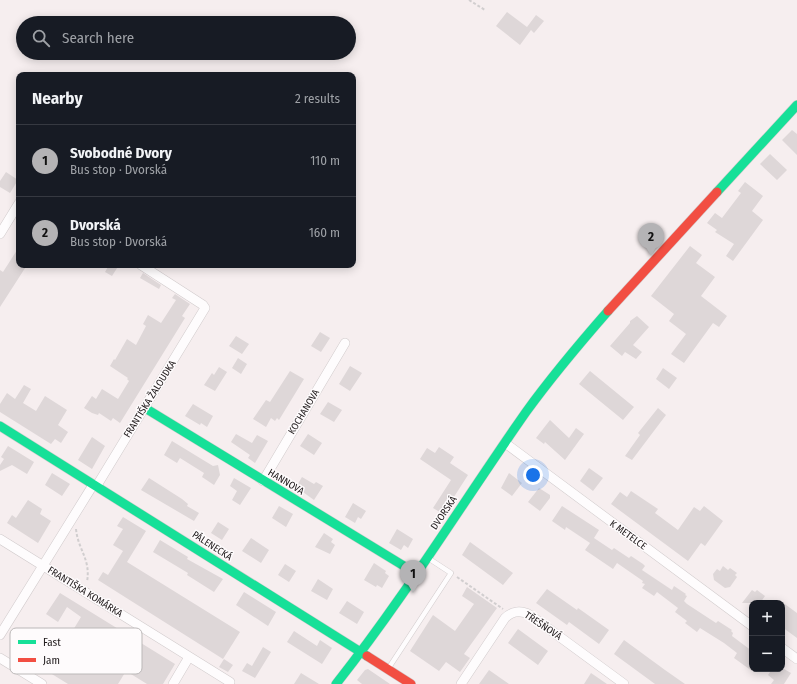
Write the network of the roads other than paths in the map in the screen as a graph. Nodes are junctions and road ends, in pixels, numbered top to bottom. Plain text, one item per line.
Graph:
1 (797, 105) edge
2 (16, 208) edge
3 (0, 234) edge
4 (146, 268) edge
5 (345, 343) dead end
6 (145, 408) junction
7 (0, 426) edge
8 (505, 444) junction
9 (263, 481) junction
10 (95, 486) junction
11 (0, 539) edge
12 (428, 557) junction
13 (43, 566) junction
14 (416, 574) junction
15 (749, 624) edge
16 (0, 635) edge
17 (785, 650) edge
18 (360, 654) junction
19 (189, 657) junction
20 (0, 658) edge
21 (797, 659) edge
22 (10, 664) edge
23 (388, 669) junction
24 (26, 674) edge
25 (230, 682) dead end
26 (42, 684) edge
27 (173, 684) edge
28 (336, 684) edge
29 (411, 684) edge
30 (461, 684) edge
31 (624, 684) edge

1 - 8 street, DVORSKÁ
2 - 3 street
4 - 6 street, FRANTIŠKA ŽALOUDKA
5 - 9 street, KOCHANOVA
6 - 9 street, HANNOVA
6 - 10 street, FRANTIŠKA ŽALOUDKA
7 - 10 street, PÁLENECKÁ
8 - 12 street, DVORSKÁ
8 - 15 street, K METELCE
9 - 14 street, HANNOVA
10 - 13 street, FRANTIŠKA KOMÁRKA
10 - 18 street, PÁLENECKÁ
11 - 13 street, FRANTIŠKA KOMÁRKA
12 - 14 street, DVORSKÁ
12 - 23 lane
13 - 16 street, FRANTIŠKA KOMÁRKA
13 - 19 street, FRANTIŠKA KOMÁRKA
14 - 18 street, DVORSKÁ
17 - 21 street
18 - 23 street, PÁLENECKÁ
18 - 28 street, DVORSKÁ
19 - 25 street, FRANTIŠKA KOMÁRKA
19 - 27 street
20 - 22 street
23 - 29 street, PÁLENECKÁ
24 - 26 street
30 - 31 street, TŘEŠŇOVÁ

